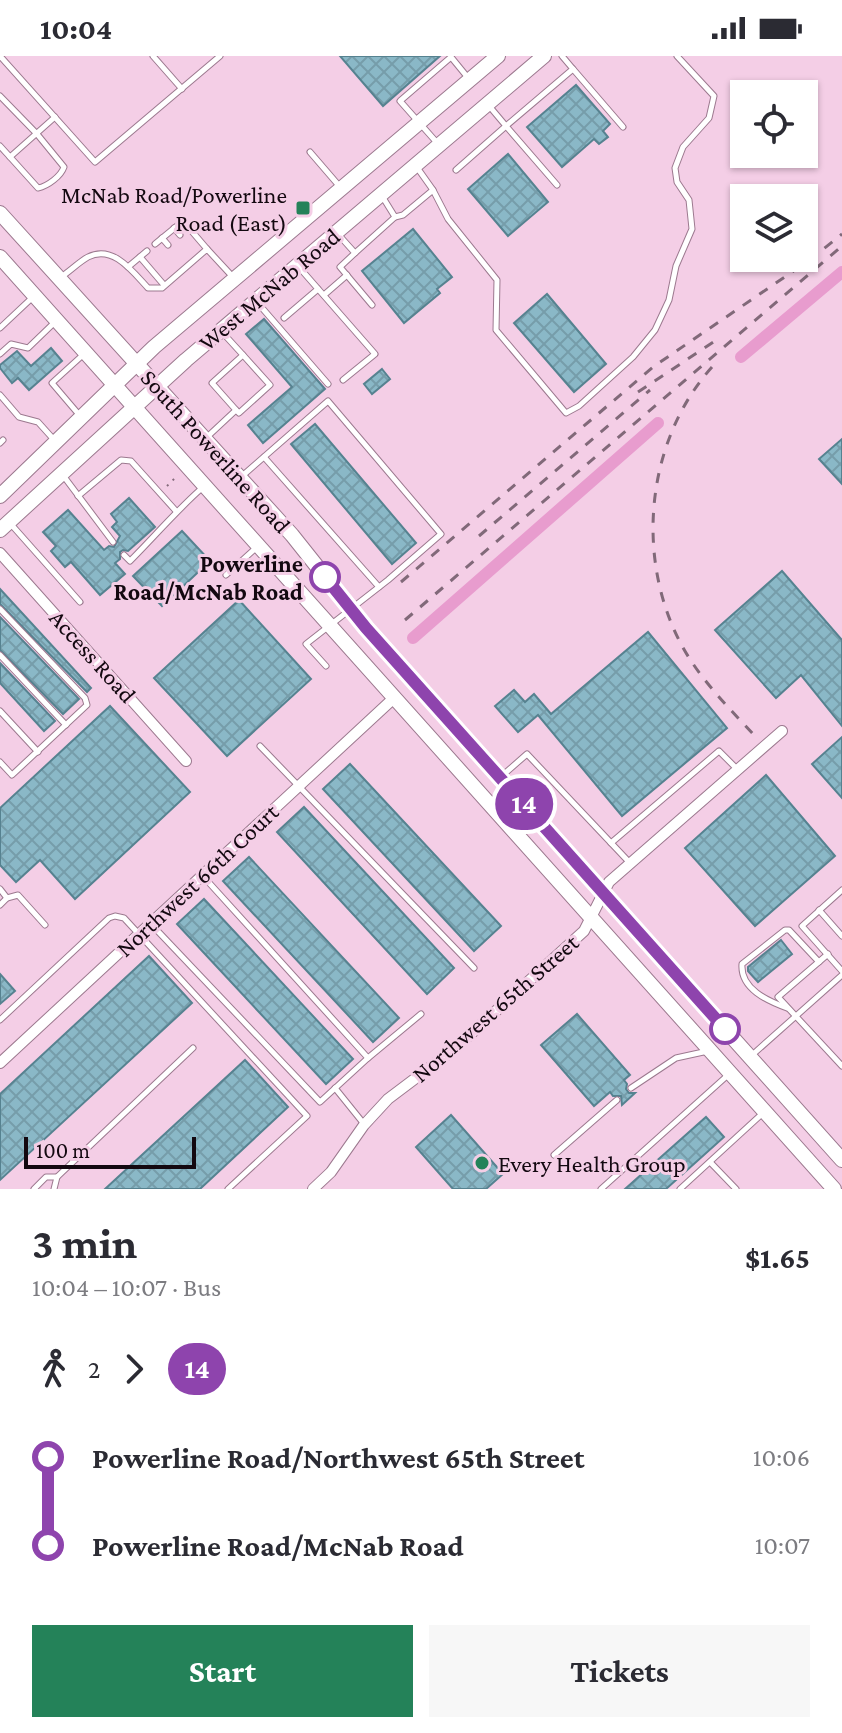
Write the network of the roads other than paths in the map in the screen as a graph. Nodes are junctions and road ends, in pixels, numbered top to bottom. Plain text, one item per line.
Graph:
1 (0, 56) edge
2 (153, 56) edge
3 (220, 56) edge
4 (497, 56) edge
5 (544, 56) edge
6 (562, 56) edge
7 (677, 56) edge
8 (573, 69) junction
9 (470, 80) junction
10 (182, 89) junction
11 (0, 96) edge
12 (487, 104) junction
13 (55, 117) junction
14 (419, 123) junction
15 (506, 126) junction
16 (623, 127) dead end
17 (37, 134) junction
18 (439, 145) junction
19 (0, 146) edge
20 (310, 152) dead end
21 (10, 157) junction
22 (416, 165) junction
23 (456, 170) dead end
24 (557, 185) dead end
25 (341, 189) junction
26 (433, 190) junction
27 (381, 194) junction
28 (0, 213) edge
29 (395, 217) junction
30 (174, 228) junction
31 (337, 232) junction
32 (180, 235) dead end
33 (162, 238) junction
34 (155, 244) dead end
35 (168, 245) dead end
36 (192, 249) dead end
37 (207, 249) junction
38 (147, 251) dead end
39 (355, 253) junction
40 (198, 256) junction
41 (140, 257) junction
42 (180, 259) dead end
43 (2, 263) edge
44 (298, 265) junction
45 (187, 266) junction
46 (128, 267) junction
47 (169, 269) dead end
48 (347, 275) junction
49 (175, 276) junction
50 (61, 277) junction
51 (235, 279) junction
52 (164, 285) junction
53 (318, 289) junction
54 (35, 295) junction
55 (324, 295) junction
56 (256, 301) junction
57 (372, 305) dead end
58 (284, 318) dead end
59 (58, 320) junction
60 (0, 328) edge
61 (221, 330) junction
62 (86, 352) junction
63 (0, 354) edge
64 (243, 355) junction
65 (138, 363) junction
66 (343, 380) dead end
67 (328, 384) dead end
68 (158, 385) junction
69 (116, 386) junction
70 (0, 395) edge
71 (134, 406) junction
72 (236, 410) junction
73 (82, 418) junction
74 (205, 439) junction
75 (56, 443) junction
76 (264, 457) junction
77 (61, 473) junction
78 (240, 478) junction
79 (205, 485) junction
80 (0, 496) edge
81 (78, 496) junction
82 (176, 511) junction
83 (4, 526) edge
84 (113, 542) dead end
85 (259, 545) junction
86 (0, 553) edge
87 (124, 555) dead end
88 (226, 575) dead end
89 (379, 587) junction
90 (80, 602) dead end
91 (0, 609) edge
92 (350, 609) junction
93 (330, 624) junction
94 (0, 655) edge
95 (326, 666) dead end
96 (395, 697) junction
97 (0, 711) edge
98 (66, 725) junction
99 (782, 731) dead end
100 (260, 746) dead end
101 (38, 752) junction
102 (186, 761) dead end
103 (0, 762) edge
104 (3, 770) edge
105 (737, 770) junction
106 (501, 777) junction
107 (299, 785) junction
108 (611, 843) junction
109 (630, 863) junction
110 (202, 875) junction
111 (0, 889) edge
112 (842, 890) edge
113 (604, 893) junction
114 (7, 898) junction
115 (0, 905) edge
116 (819, 910) junction
117 (591, 917) junction
118 (151, 923) junction
119 (45, 925) dead end
120 (139, 934) junction
121 (842, 936) edge
122 (828, 954) junction
123 (819, 962) junction
124 (474, 968) dead end
125 (842, 973) edge
126 (787, 1008) junction
127 (421, 1014) dead end
128 (796, 1015) junction
129 (0, 1020) edge
130 (193, 1048) dead end
131 (710, 1051) junction
132 (750, 1056) junction
133 (368, 1058) junction
134 (0, 1063) edge
135 (842, 1066) edge
136 (730, 1073) junction
137 (335, 1088) junction
138 (631, 1088) dead end
139 (617, 1100) dead end
140 (765, 1112) junction
141 (364, 1125) junction
142 (554, 1155) dead end
143 (842, 1160) edge
144 (710, 1162) junction
145 (57, 1177) junction
146 (34, 1189) edge
147 (54, 1189) edge
148 (228, 1189) edge
149 (313, 1189) edge
150 (601, 1189) edge
151 (680, 1189) edge
152 (736, 1189) edge
153 (834, 1189) edge

1 - 13 lane
2 - 10 lane
3 - 10 lane
4 - 9 main road, West McNab Road
5 - 12 main road, West McNab Road
6 - 8 lane
7 - 26 lane
8 - 15 lane
8 - 16 lane
9 - 14 main road, West McNab Road
9 - 14 lane
10 - 13 lane
11 - 17 lane
12 - 15 lane
12 - 18 main road, West McNab Road
13 - 17 lane
14 - 18 lane
14 - 25 main road, West McNab Road
15 - 23 lane
15 - 24 lane
17 - 21 lane
17 - 21 lane
18 - 22 main road, West McNab Road
19 - 21 lane
20 - 25 lane
22 - 26 lane
22 - 27 main road, West McNab Road
25 - 51 main road, West McNab Road
26 - 29 lane
27 - 29 lane
27 - 31 main road, West McNab Road
28 - 50 main road, South Powerline Road
29 - 39 lane
30 - 32 lane
30 - 33 lane
30 - 37 lane
31 - 39 lane
31 - 44 main road, West McNab Road
33 - 34 lane
33 - 35 lane
36 - 40 lane
37 - 40 lane
37 - 51 lane
38 - 41 lane
39 - 48 lane
40 - 45 lane
41 - 46 lane
41 - 52 lane
42 - 45 lane
43 - 54 main road, South Powerline Road
44 - 53 lane
44 - 56 main road, West McNab Road
45 - 49 lane
46 - 50 lane
46 - 52 lane
47 - 49 lane
48 - 55 lane
48 - 57 lane
49 - 52 lane
50 - 65 main road, South Powerline Road
51 - 65 main road, West McNab Road
53 - 55 lane
53 - 58 lane
54 - 59 main road, South Powerline Road
54 - 60 lane
55 - 66 lane
56 - 61 main road, West McNab Road
56 - 67 lane
59 - 62 main road, South Powerline Road
59 - 63 lane
61 - 64 lane
61 - 68 main road, West McNab Road
62 - 69 main road, South Powerline Road
62 - 73 lane
64 - 72 lane
64 - 72 lane
65 - 68 main road, South Powerline Road
65 - 69 main road, West McNab Road
68 - 71 main road, West McNab Road
68 - 74 main road, South Powerline Road
69 - 71 main road, South Powerline Road
69 - 73 main road, West McNab Road
70 - 75 lane
71 - 77 main road, West McNab Road
71 - 79 main road, South Powerline Road
72 - 74 lane
73 - 75 main road, West McNab Road
74 - 78 main road, South Powerline Road
75 - 80 main road, West McNab Road
76 - 78 lane
76 - 89 lane
76 - 89 lane
77 - 81 lane
77 - 83 main road, West McNab Road
78 - 92 main road, South Powerline Road
79 - 82 lane
79 - 85 main road, South Powerline Road
81 - 82 lane
81 - 84 lane
82 - 87 lane
83 - 90 lane
85 - 88 lane
85 - 93 main road, South Powerline Road
86 - 102 street, Access Road
89 - 92 lane
91 - 98 lane
92 - 93 lane
92 - 106 main road, South Powerline Road
93 - 95 lane
93 - 96 main road, South Powerline Road
94 - 98 lane
96 - 107 street, Northwest 66th Court
96 - 117 main road, South Powerline Road
97 - 101 lane
98 - 101 lane
99 - 105 street, Northwest 65th Street
100 - 107 lane
101 - 104 lane
103 - 104 lane
105 - 108 lane
105 - 109 street, Northwest 65th Street
106 - 108 lane
106 - 113 main road, South Powerline Road
107 - 110 street, Northwest 66th Court
107 - 124 lane
108 - 109 lane
109 - 113 street, Northwest 65th Street
110 - 118 street, Northwest 66th Court
110 - 133 lane
111 - 114 lane
112 - 116 lane
113 - 117 street, Northwest 65th Street
113 - 132 main road, South Powerline Road
114 - 115 lane
114 - 119 lane
116 - 121 lane
116 - 122 lane
117 - 131 main road, South Powerline Road
117 - 141 street, Northwest 65th Street
118 - 120 street, Northwest 66th Court
118 - 137 lane
120 - 129 lane
120 - 134 street, Northwest 66th Court
120 - 148 lane
122 - 123 lane
122 - 125 lane
123 - 126 lane
123 - 126 lane
125 - 128 lane
126 - 128 lane
127 - 133 lane
128 - 132 lane
128 - 135 lane
130 - 145 lane
131 - 136 main road, South Powerline Road
131 - 138 lane
132 - 143 main road, South Powerline Road
133 - 137 lane
136 - 140 main road, South Powerline Road
136 - 150 lane
137 - 141 lane
139 - 142 lane
140 - 144 lane
140 - 153 main road, South Powerline Road
141 - 149 street, Northwest 65th Street
144 - 151 lane
144 - 152 lane
145 - 146 lane
145 - 147 lane

